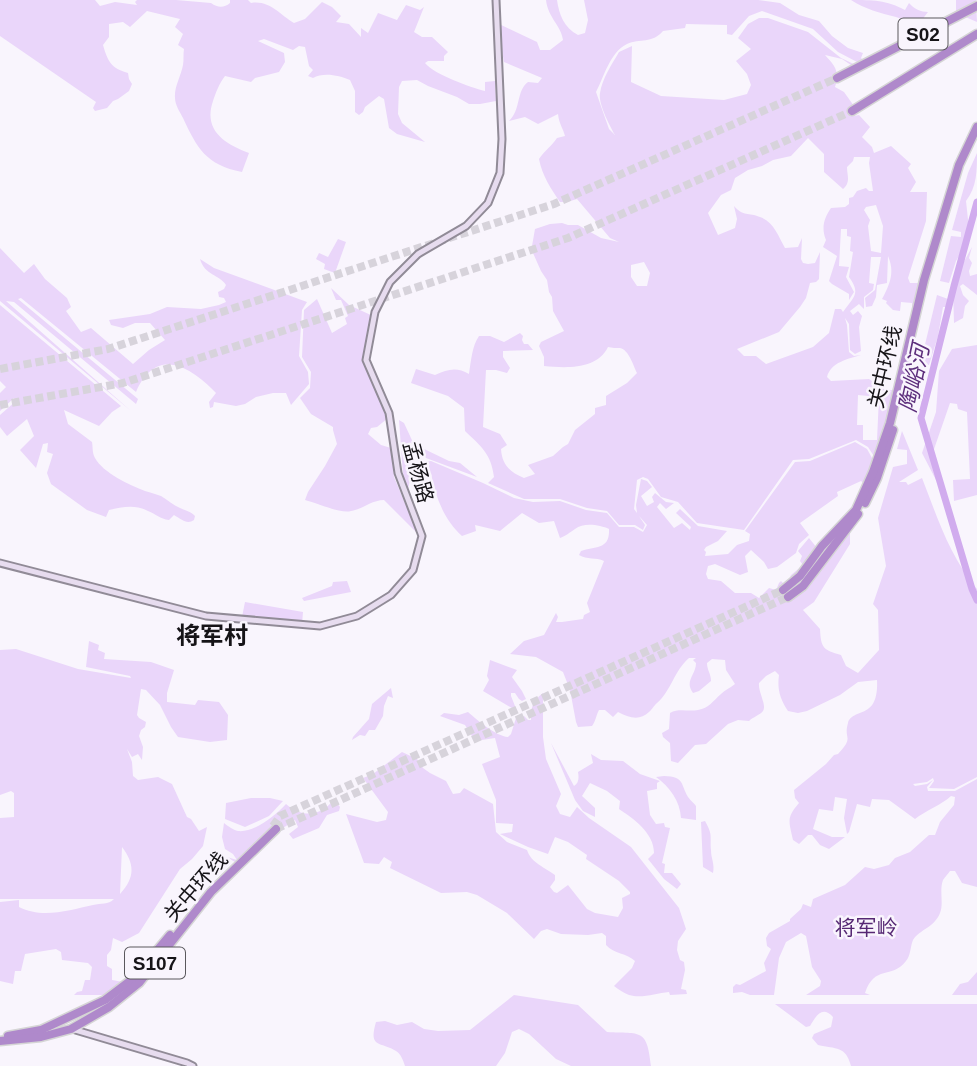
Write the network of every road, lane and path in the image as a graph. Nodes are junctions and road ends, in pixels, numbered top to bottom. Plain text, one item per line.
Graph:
1 (496, 0) edge
2 (977, 6) edge
3 (977, 34) edge
4 (837, 78) tunnel mouth
5 (852, 111) tunnel mouth
6 (977, 127) edge
7 (977, 136) edge
8 (0, 563) edge
9 (71, 1029) junction
10 (0, 1039) edge
11 (193, 1066) edge

1 - 8 main road, 孟杨路
2 - 4 highway, S02
3 - 5 highway, S02
6 - 7 highway, 关中环线
9 - 10 highway, 关中环线 / S107
9 - 10 highway, 关中环线 / S107
9 - 11 main road

